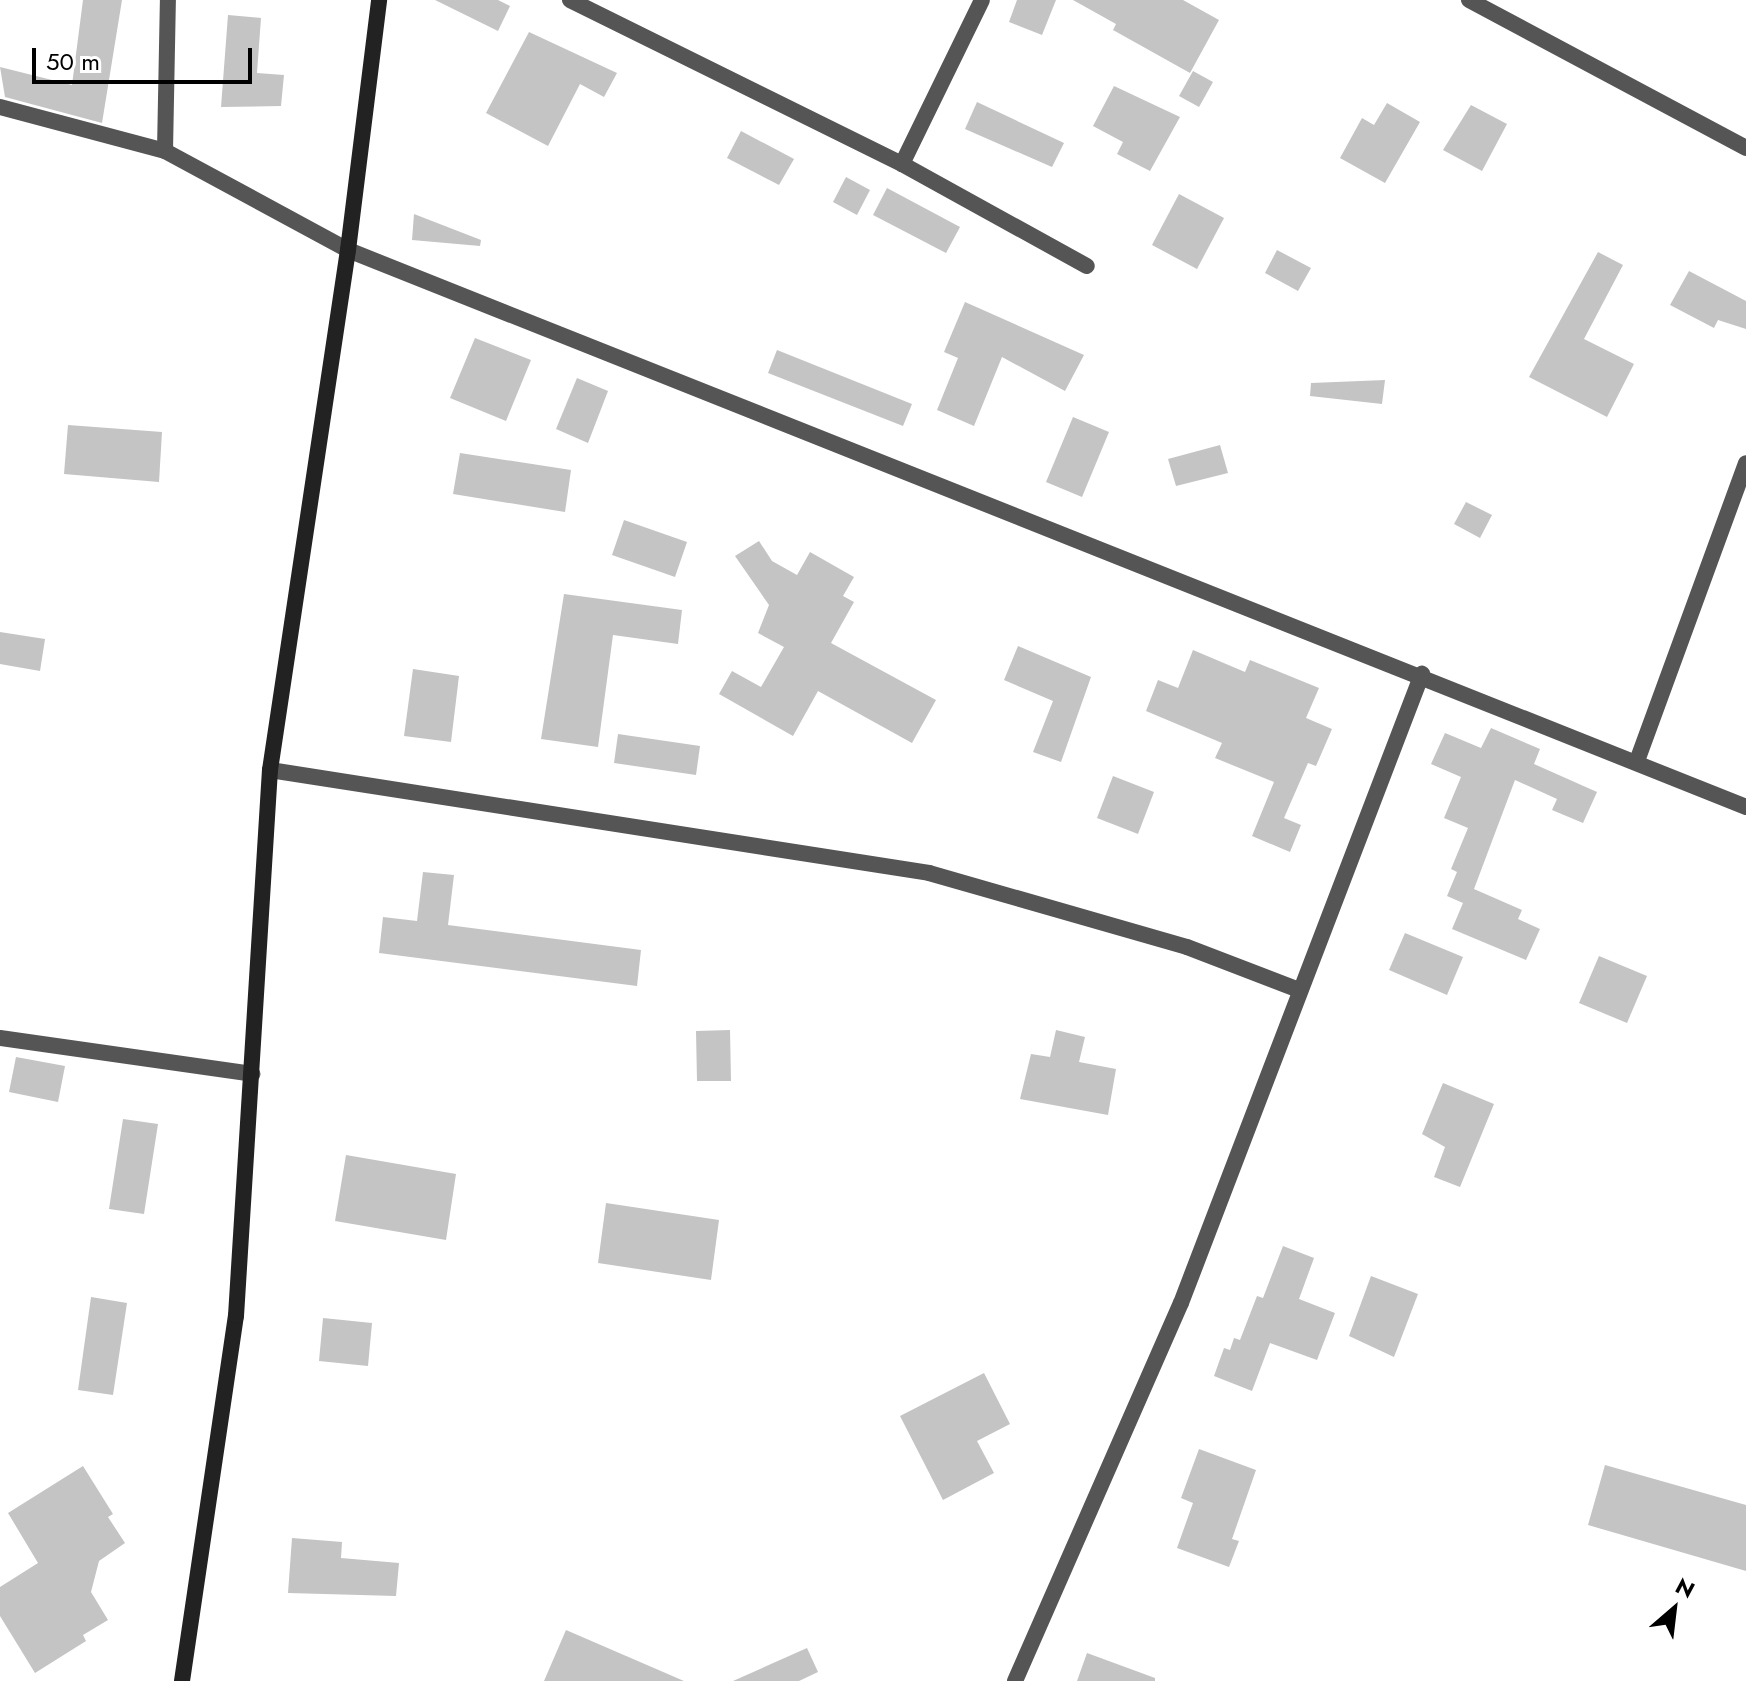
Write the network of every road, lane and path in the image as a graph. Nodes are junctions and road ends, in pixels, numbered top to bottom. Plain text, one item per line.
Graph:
1 (168, 0) edge
2 (379, 0) edge
3 (570, 0) edge
4 (982, 0) edge
5 (1469, 0) edge
6 (0, 107) edge
7 (1746, 148) edge
8 (165, 151) junction
9 (902, 164) junction
10 (348, 250) junction
11 (1087, 266) dead end
12 (1746, 463) edge
13 (1422, 674) junction
14 (1637, 761) junction
15 (270, 770) junction
16 (1746, 807) edge
17 (1299, 990) junction
18 (0, 1038) edge
19 (252, 1074) junction
20 (182, 1681) edge
21 (1015, 1681) edge

1 - 8 street
2 - 10 main road
3 - 9 street
4 - 9 street
5 - 7 street
6 - 8 street
8 - 10 street
9 - 11 street
10 - 13 street
10 - 15 main road
12 - 14 street
13 - 14 street
13 - 17 street
14 - 16 street
15 - 17 street
15 - 19 main road
17 - 21 street
18 - 19 street
19 - 20 main road

